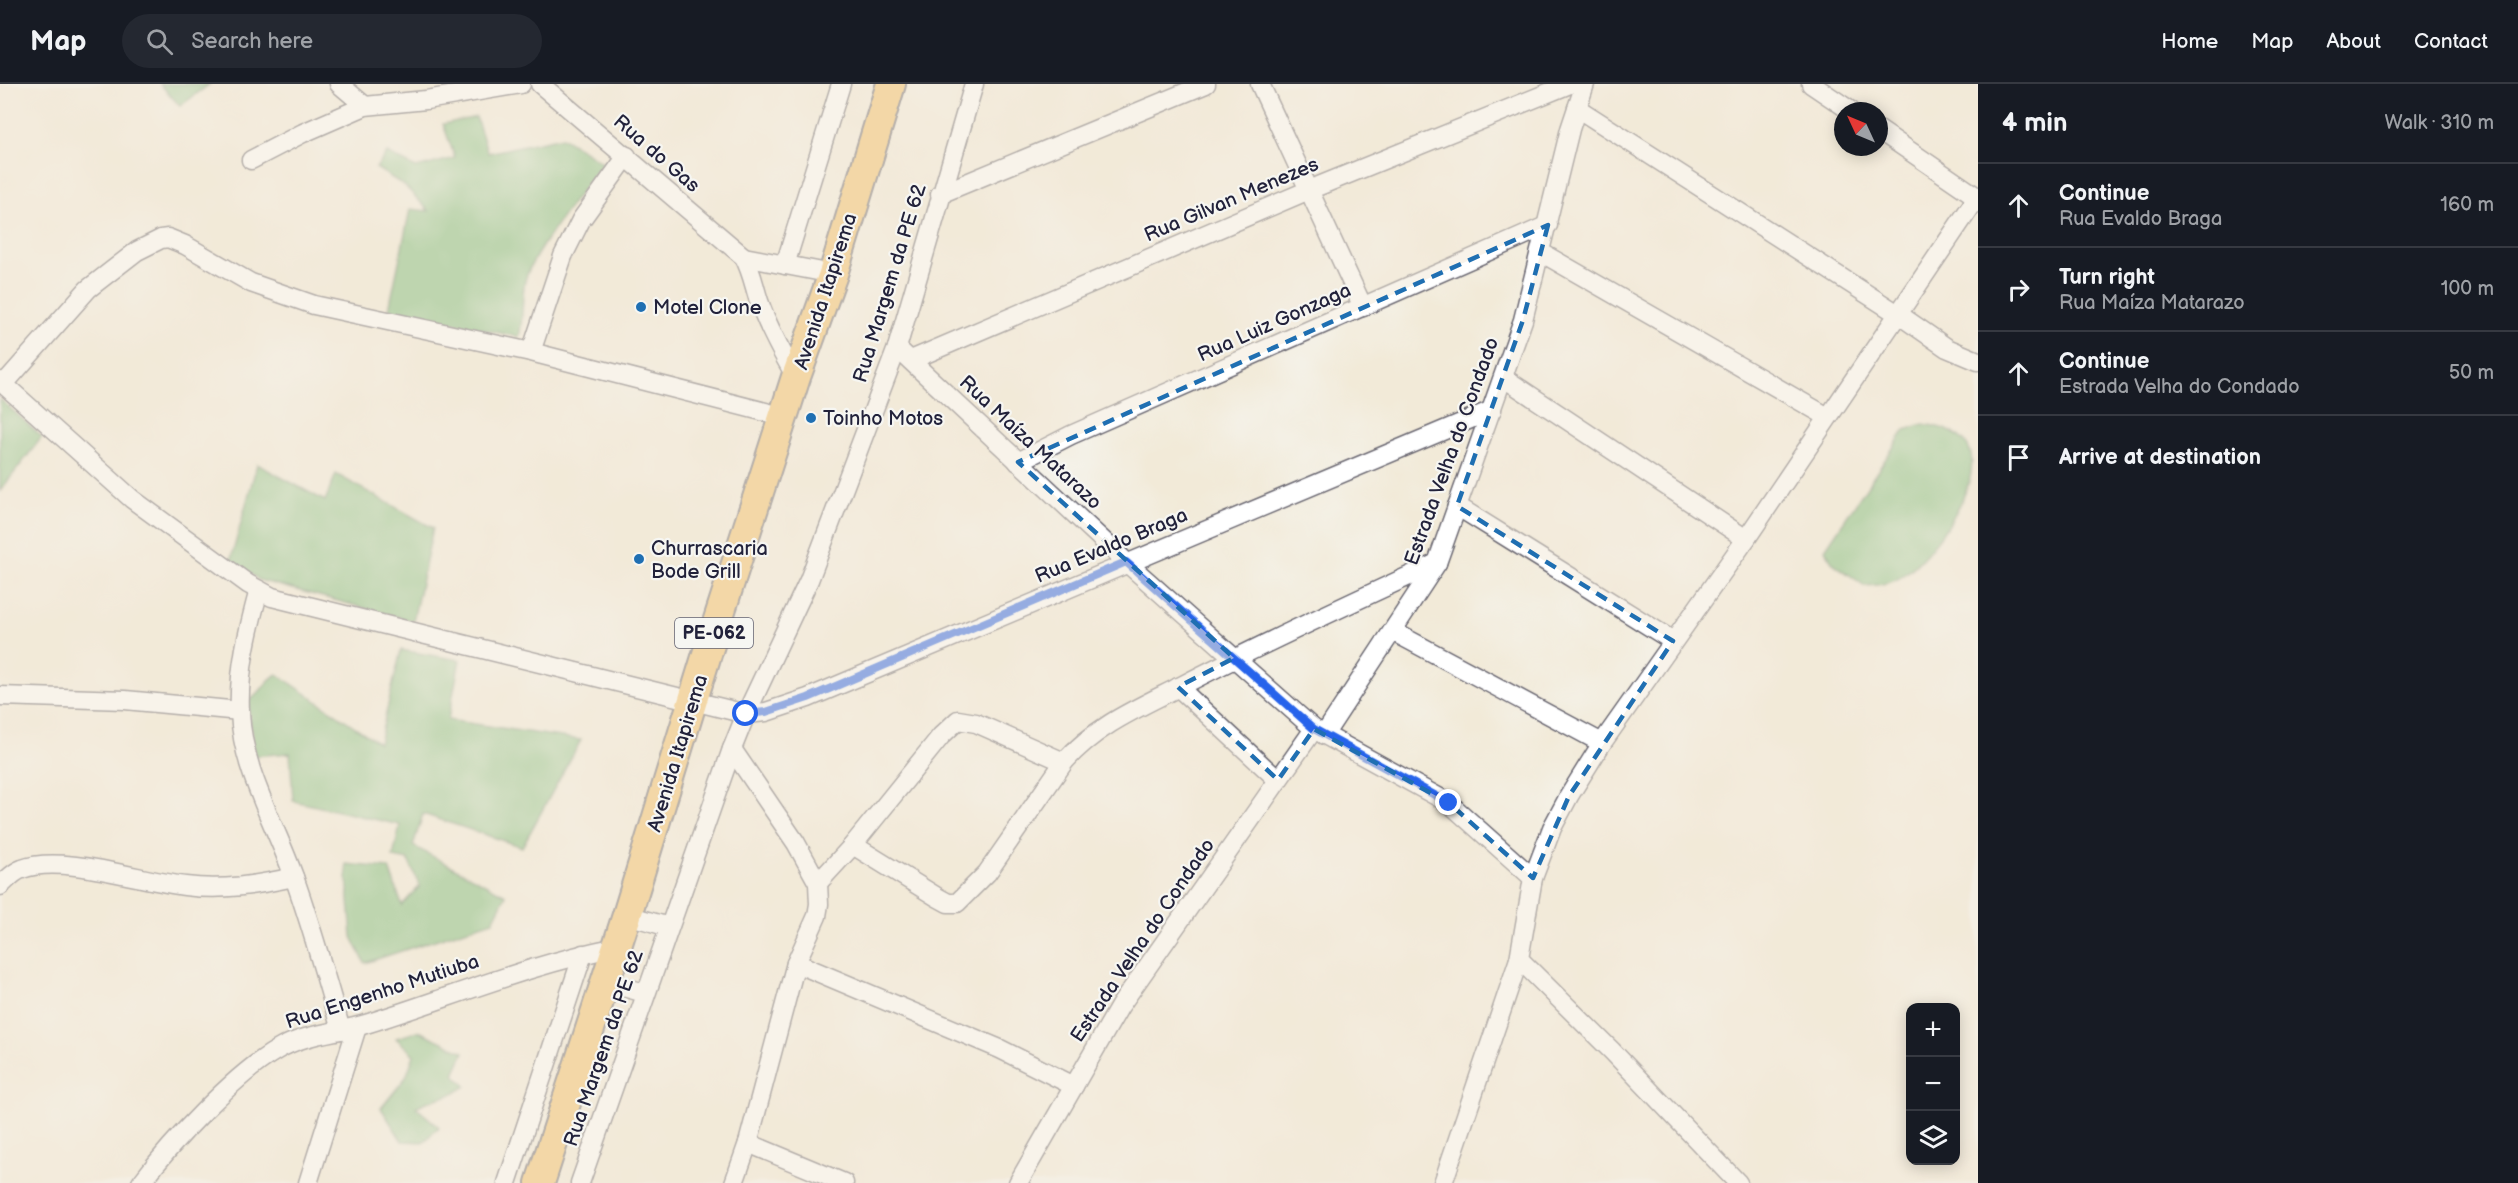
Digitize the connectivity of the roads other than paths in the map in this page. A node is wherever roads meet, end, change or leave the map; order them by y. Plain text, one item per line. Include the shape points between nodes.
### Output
1 (339, 84) edge
2 (521, 84) edge
3 (540, 84) edge
4 (841, 84) edge
5 (891, 84) edge
6 (974, 84) edge
7 (1206, 84) edge
8 (1260, 84) edge
9 (1570, 84) edge
10 (1585, 84) edge
11 (1810, 84) edge
12 (1837, 102) edge
13 (365, 106) junction
14 (1577, 108) junction
15 (1888, 136) edge
16 (627, 156) junction
17 (251, 160) dead end
18 (1309, 190) junction
19 (940, 194) junction
20 (1978, 196) edge
21 (1548, 225) junction
22 (1542, 253) junction
23 (744, 257) junction
24 (786, 266) junction
25 (833, 274) junction
26 (1363, 307) junction
27 (1898, 314) junction
28 (897, 348) junction
29 (531, 352) junction
30 (911, 360) junction
31 (1978, 362) edge
32 (796, 377) junction
33 (1504, 378) junction
34 (2, 383) edge
35 (1492, 410) junction
36 (785, 417) junction
37 (1828, 417) junction
38 (1018, 462) junction
39 (1457, 506) junction
40 (1746, 539) junction
41 (1126, 562) junction
42 (1437, 563) junction
43 (258, 590) junction
44 (1394, 632) junction
45 (1673, 641) junction
46 (1234, 658) junction
47 (1178, 687) junction
48 (0, 696) edge
49 (693, 701) junction
50 (240, 711) junction
51 (746, 714) junction
52 (1319, 732) junction
53 (1602, 743) junction
54 (732, 749) junction
55 (1064, 762) junction
56 (1278, 780) junction
57 (854, 845) junction
58 (294, 877) junction
59 (1533, 879) junction
60 (818, 884) junction
61 (0, 886) edge
62 (627, 915) junction
63 (669, 927) junction
64 (617, 947) junction
65 (584, 954) junction
66 (1519, 959) junction
67 (796, 963) junction
68 (605, 982) junction
69 (645, 993) junction
70 (349, 1028) junction
71 (1074, 1086) junction
72 (748, 1143) junction
73 (141, 1183) edge
74 (308, 1183) edge
75 (507, 1183) edge
76 (540, 1183) edge
77 (579, 1183) edge
78 (734, 1183) edge
79 (844, 1183) edge
80 (1018, 1183) edge
81 (1443, 1183) edge
82 (1738, 1183) edge

1 - 13 street
2 - 13 street
3 - 16 street, Rua do Gas
4 - 24 street
5 - 25 main road, Avenida Itapirema / PE-062
6 - 19 street, Rua Margem da PE 62
7 - 19 street
8 - 18 street
9 - 18 street, Rua Gilvan Menezes
10 - 14 street, Estrada Velha do Condado
11 - 12 street
13 - 17 street
14 - 21 street, Estrada Velha do Condado
14 - 27 street
15 - 20 street
16 - 23 street, Rua do Gas
16 - 29 street via 581,220 563,256
18 - 26 street
18 - 30 street, Rua Gilvan Menezes
19 - 28 street, Rua Margem da PE 62
20 - 27 street
21 - 22 street, Estrada Velha do Condado
21 - 26 street, Rua Luiz Gonzaga
22 - 33 street, Estrada Velha do Condado
22 - 37 street
23 - 24 street, Rua do Gas
23 - 32 street, Rua do Gas via 775,340
24 - 25 street, Rua do Gas
25 - 32 main road, Avenida Itapirema / PE-062
26 - 38 street, Rua Luiz Gonzaga
27 - 31 street via 1947,348
27 - 37 street
28 - 30 street, Rua Maíza Matarazo
28 - 51 street, Rua Margem da PE 62 via 809,580
29 - 34 street via 284,296 224,269 176,240 160,239 137,251 88,289
29 - 36 street
30 - 38 street, Rua Maíza Matarazo
32 - 36 main road, Avenida Itapirema / PE-062
33 - 35 street, Estrada Velha do Condado
33 - 40 street
34 - 43 street via 132,499
35 - 39 street, Estrada Velha do Condado
35 - 41 street, Rua Evaldo Braga
36 - 49 main road, Avenida Itapirema / PE-062
37 - 40 street
38 - 41 street, Rua Maíza Matarazo
39 - 42 street, Estrada Velha do Condado
39 - 45 street
40 - 45 street
41 - 46 street, Rua Maíza Matarazo
41 - 51 street, Rua Evaldo Braga via 808,698 766,712
42 - 44 street, Estrada Velha do Condado
42 - 46 street
43 - 49 street via 287,602
43 - 50 street via 247,637
44 - 52 street, Estrada Velha do Condado
44 - 53 street
45 - 53 street
46 - 47 street
46 - 52 street, Rua Maíza Matarazo
47 - 55 street via 1113,720 1080,744
47 - 56 street
48 - 50 street via 125,700
49 - 51 street
49 - 62 main road, Avenida Itapirema / PE-062
50 - 58 street via 251,771
51 - 54 street, Rua Margem da PE 62
52 - 56 street, Estrada Velha do Condado
52 - 59 street via 1449,803
53 - 59 street via 1552,828
54 - 60 street via 796,843
54 - 63 street, Rua Margem da PE 62
55 - 57 street via 976,723 958,720
55 - 57 street via 987,873 957,903 937,897
56 - 71 street, Estrada Velha do Condado via 1149,962
57 - 60 street
58 - 61 street via 221,889 55,865 23,869
58 - 70 street
59 - 66 street
60 - 67 street via 817,916
62 - 63 street
62 - 64 main road, Avenida Itapirema / PE-062
63 - 69 street, Rua Margem da PE 62
64 - 65 street, Rua Engenho Mutiuba
64 - 68 main road, Avenida Itapirema / PE-062
65 - 70 street, Rua Engenho Mutiuba via 519,971
65 - 75 street
66 - 81 street
66 - 82 street
67 - 71 street via 990,1044
67 - 72 street
68 - 69 street
68 - 76 main road, Avenida Itapirema / PE-062
69 - 77 street, Rua Margem da PE 62
70 - 73 street, Rua Engenho Mutiuba via 294,1041 260,1061 183,1133
70 - 74 street
71 - 80 street, Estrada Velha do Condado
72 - 78 street
72 - 79 street

